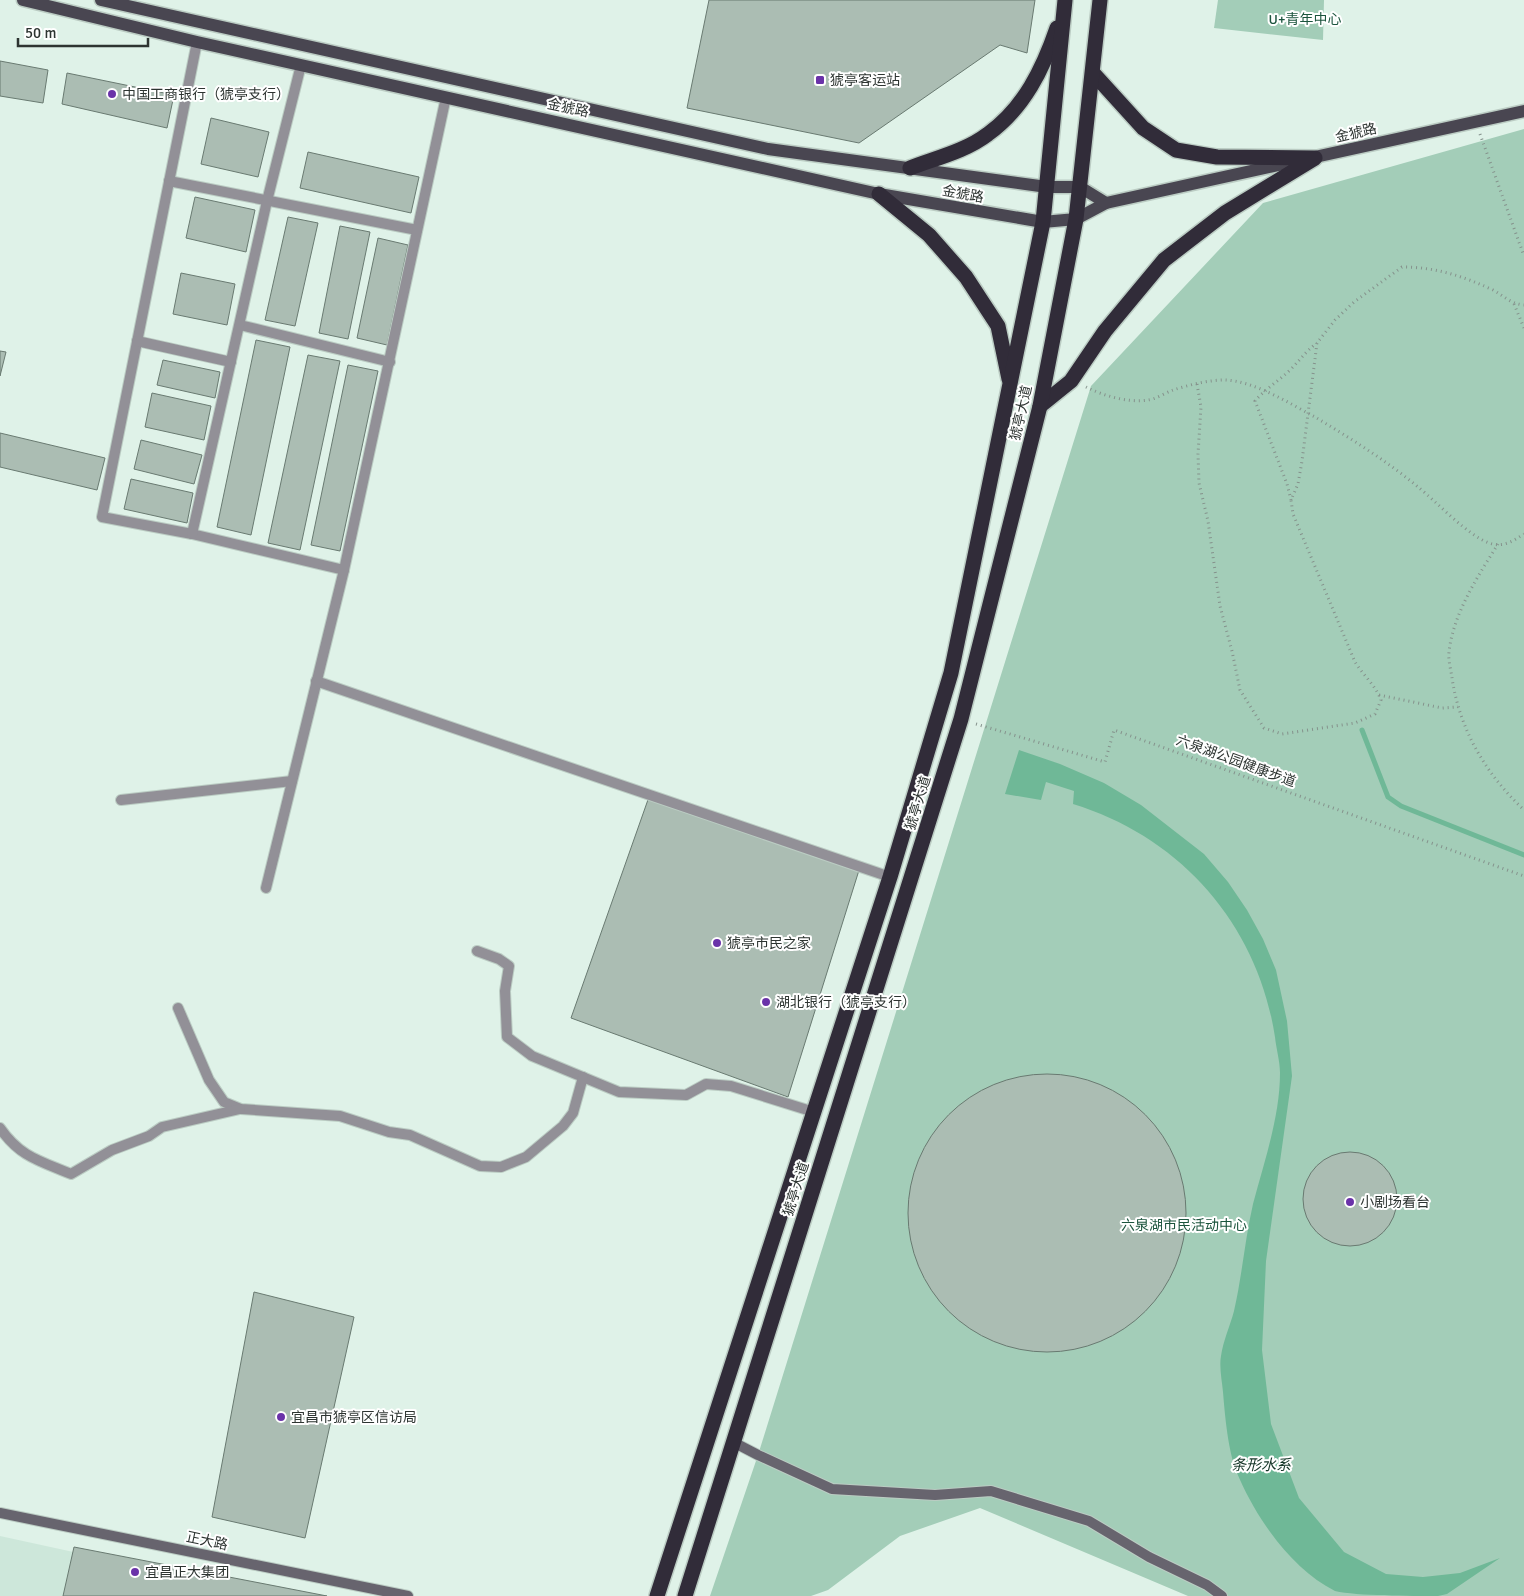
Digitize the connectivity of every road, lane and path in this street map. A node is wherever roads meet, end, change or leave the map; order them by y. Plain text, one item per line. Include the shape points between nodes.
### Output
1 (23, 0) edge
2 (101, 0) edge
3 (1064, 0) edge
4 (1100, 0) edge
5 (198, 42) junction
6 (301, 64) junction
7 (1094, 73) junction
8 (446, 97) junction
9 (1524, 111) edge
10 (1480, 133) dead end
11 (1315, 158) junction
12 (910, 168) junction
13 (169, 181) junction
14 (1080, 186) junction
15 (1047, 187) junction
16 (879, 194) junction
17 (267, 200) junction
18 (1106, 203) junction
19 (1076, 219) junction
20 (1042, 222) junction
21 (417, 230) junction
22 (1524, 256) edge
23 (1514, 304) junction
24 (1524, 306) edge
25 (240, 325) junction
26 (1524, 328) edge
27 (137, 341) junction
28 (1317, 343) junction
29 (230, 362) junction
30 (390, 362) junction
31 (1072, 381) junction
32 (1197, 384) junction
33 (1011, 387) junction
34 (1263, 392) junction
35 (1040, 406) junction
36 (1309, 414) junction
37 (1291, 500) junction
38 (192, 534) junction
39 (1524, 534) edge
40 (1498, 544) junction
41 (344, 570) junction
42 (316, 681) junction
43 (1379, 695) junction
44 (1458, 707) junction
45 (961, 719) junction
46 (292, 781) junction
47 (121, 800) dead end
48 (1524, 810) edge
49 (1524, 876) edge
50 (890, 877) junction
51 (266, 888) dead end
52 (477, 950) dead end
53 (178, 1008) dead end
54 (583, 1077) junction
55 (241, 1109) junction
56 (814, 1112) junction
57 (0, 1128) edge
58 (733, 1442) junction
59 (0, 1513) edge
60 (408, 1596) edge
61 (657, 1596) edge
62 (684, 1596) edge
63 (1222, 1596) edge

1 - 5 main road, 金猇路
2 - 12 main road, 金猇路 via 768,149
3 - 12 highway via 1044,65 1026,95 1008,116 988,134 962,149
3 - 15 highway, 猇亭大道
4 - 7 highway, 猇亭大道
5 - 6 main road, 金猇路
5 - 13 street
6 - 8 main road, 金猇路
6 - 17 street
7 - 11 highway via 1143,128 1176,150 1217,157
7 - 14 highway, 猇亭大道
8 - 16 main road, 金猇路
8 - 21 street
9 - 11 main road, 金猇路
10 - 22 path
11 - 18 main road, 金猇路
11 - 31 highway via 1225,213 1164,260 1105,331
12 - 15 main road, 金猇路
13 - 17 street
13 - 27 street
14 - 15 main road, 金猇路
14 - 18 main road
14 - 19 highway, 猇亭大道
15 - 20 highway, 猇亭大道
16 - 20 main road, 金猇路
16 - 33 highway via 929,235 966,277 998,326
17 - 21 street
17 - 25 street
18 - 19 main road, 金猇路
19 - 20 main road, 金猇路
19 - 35 highway, 猇亭大道
20 - 33 highway, 猇亭大道
21 - 30 street
23 - 24 path
23 - 26 path
23 - 28 path via 1501,294 1460,276 1440,270 1402,266 1354,302
25 - 29 street
25 - 30 street
27 - 29 street
27 - 38 street via 102,517
28 - 34 path
28 - 36 path
29 - 38 street
30 - 41 street
31 - 32 path via 1099,394 1149,400
31 - 35 highway
32 - 34 path via 1223,380 1244,382
32 - 43 path via 1201,407 1199,482 1220,606 1240,690 1264,728 1282,734 1355,724 1375,714 1381,700
33 - 50 highway, 猇亭大道 via 952,673
34 - 36 path
34 - 37 path via 1255,402
35 - 45 highway, 猇亭大道
36 - 37 path via 1298,484
36 - 40 path via 1401,473 1464,526 1489,543
37 - 43 path via 1293,514 1355,662
38 - 41 street
39 - 40 path via 1506,545
40 - 44 path via 1458,618 1448,653
41 - 42 street
42 - 46 street
42 - 50 street
43 - 44 path via 1436,707
44 - 48 path via 1476,753 1501,788
45 - 49 path, 六泉湖公园健康步道 via 1105,762 1114,730
45 - 58 highway, 猇亭大道
46 - 47 street
46 - 51 street
50 - 56 highway, 猇亭大道
52 - 54 street via 499,958 509,966 505,991 507,1037 532,1056
53 - 55 street via 209,1080 224,1102
54 - 55 street via 573,1113 563,1126 526,1157 501,1167 480,1166 410,1135 389,1132 340,1116
54 - 56 street via 619,1092 662,1095 686,1094 706,1084 731,1086
55 - 57 street via 162,1127 149,1136 112,1150 71,1174 24,1154 12,1145
56 - 61 highway, 猇亭大道
58 - 62 highway, 猇亭大道
58 - 63 street via 832,1489 935,1496 992,1491 1089,1522 1208,1585
59 - 60 street, 正大路

